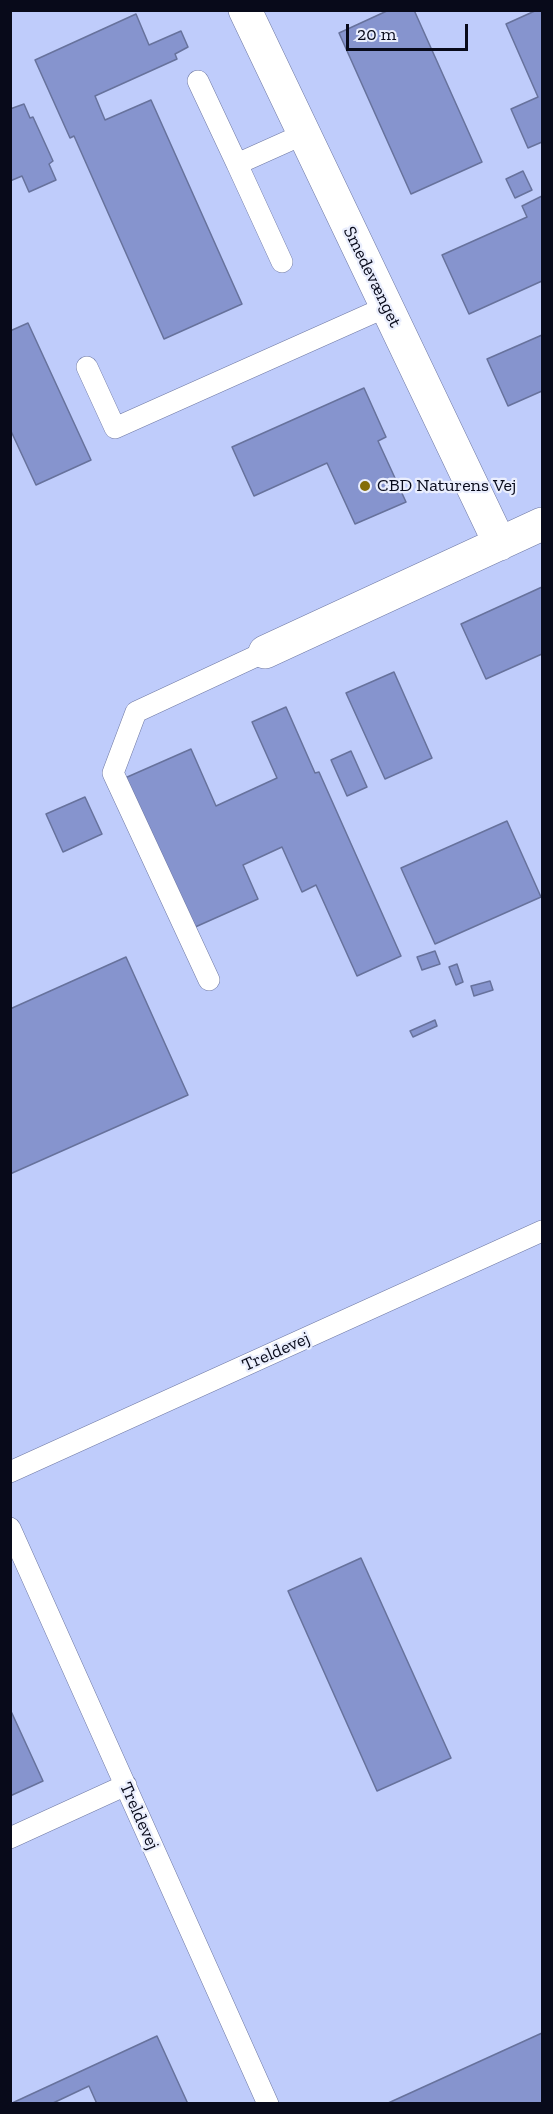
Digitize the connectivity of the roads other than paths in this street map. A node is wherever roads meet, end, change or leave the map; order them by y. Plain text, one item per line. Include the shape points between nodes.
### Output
1 (244, 10) edge
2 (198, 81) dead end
3 (304, 134) junction
4 (237, 164) junction
5 (282, 262) dead end
6 (386, 307) junction
7 (87, 367) dead end
8 (543, 524) edge
9 (500, 544) junction
10 (265, 652) joint
11 (208, 980) dead end
12 (543, 1231) edge
13 (10, 1472) edge
14 (10, 1528) edge
15 (126, 1785) junction
16 (10, 1838) edge
17 (268, 2103) edge

1 - 3 street, Smedevænget
2 - 4 lane
3 - 4 lane
3 - 6 street, Smedevænget
4 - 5 lane
6 - 7 lane via 115,428
6 - 9 street, Smedevænget
8 - 9 street
9 - 10 street
10 - 11 lane via 135,712 113,773
12 - 13 lane, Treldevej
14 - 15 lane, Treldevej
15 - 16 lane
15 - 17 lane, Treldevej

